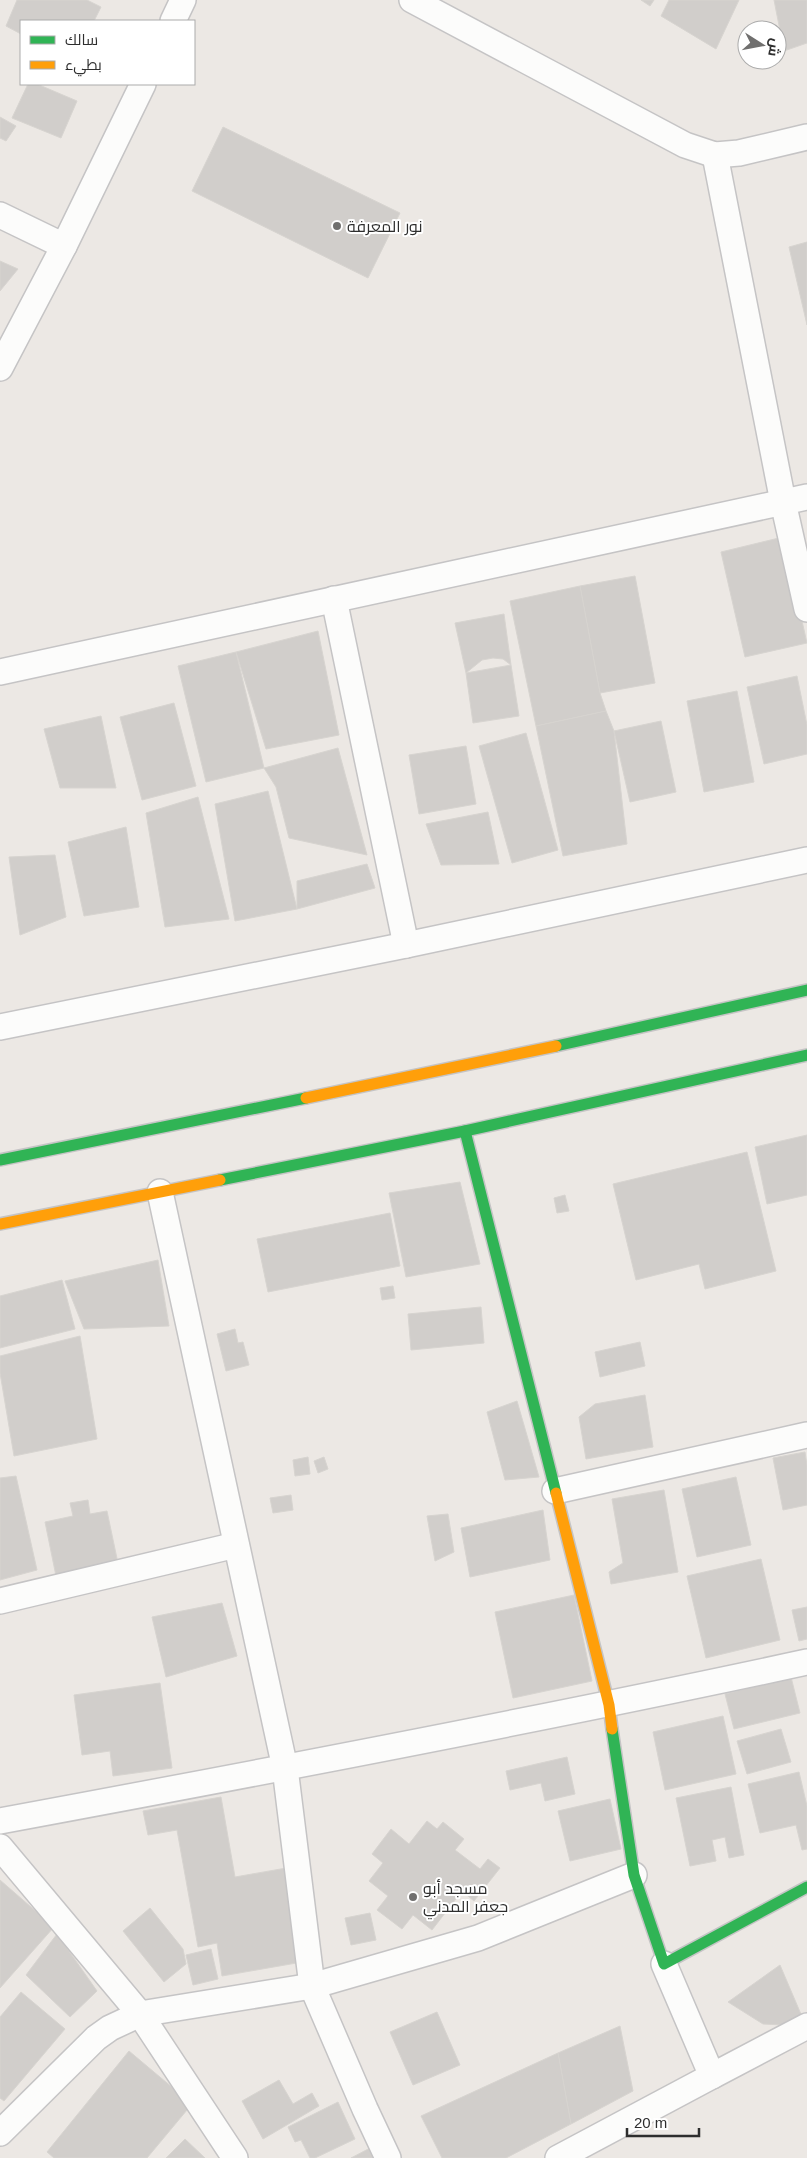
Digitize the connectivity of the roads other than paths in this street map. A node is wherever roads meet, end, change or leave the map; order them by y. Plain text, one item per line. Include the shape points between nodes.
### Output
1 (183, 0) edge
2 (412, 0) edge
3 (173, 20) edge
4 (143, 85) edge
5 (807, 137) edge
6 (715, 155) junction
7 (0, 215) edge
8 (64, 246) junction
9 (0, 368) edge
10 (795, 500) edge
11 (334, 599) junction
12 (807, 609) edge
13 (0, 672) edge
14 (807, 860) edge
15 (406, 945) junction
16 (807, 990) edge
17 (0, 1027) edge
18 (807, 1055) edge
19 (465, 1131) junction
20 (0, 1160) edge
21 (160, 1192) junction
22 (0, 1224) edge
23 (807, 1436) edge
24 (555, 1490) junction
25 (236, 1545) junction
26 (0, 1601) edge
27 (807, 1662) edge
28 (609, 1705) junction
29 (285, 1768) junction
30 (0, 1821) edge
31 (0, 1847) edge
32 (634, 1875) junction
33 (807, 1887) edge
34 (664, 1964) junction
35 (312, 1986) junction
36 (140, 2014) junction
37 (807, 2026) edge
38 (712, 2076) junction
39 (0, 2133) edge
40 (234, 2158) edge
41 (388, 2158) edge
42 (558, 2158) edge

1 - 3 street
2 - 6 street via 685,145
4 - 8 street
5 - 6 street via 739,153
6 - 10 street
7 - 8 street
8 - 9 street
10 - 11 street
10 - 12 street
11 - 13 street
11 - 15 street
14 - 15 street
15 - 17 street
16 - 20 main road via 443,1071
18 - 19 main road
19 - 21 main road
19 - 24 main road
21 - 22 main road
21 - 25 street
23 - 24 street
24 - 28 main road
25 - 26 street
25 - 29 street
27 - 28 street
28 - 29 street
28 - 32 main road
29 - 30 street
29 - 35 street
31 - 36 street
32 - 34 main road
32 - 35 street via 487,1935
33 - 34 main road
34 - 38 street
35 - 36 street
35 - 41 street
36 - 39 street via 96,2038
36 - 40 street
37 - 38 street
38 - 42 street

